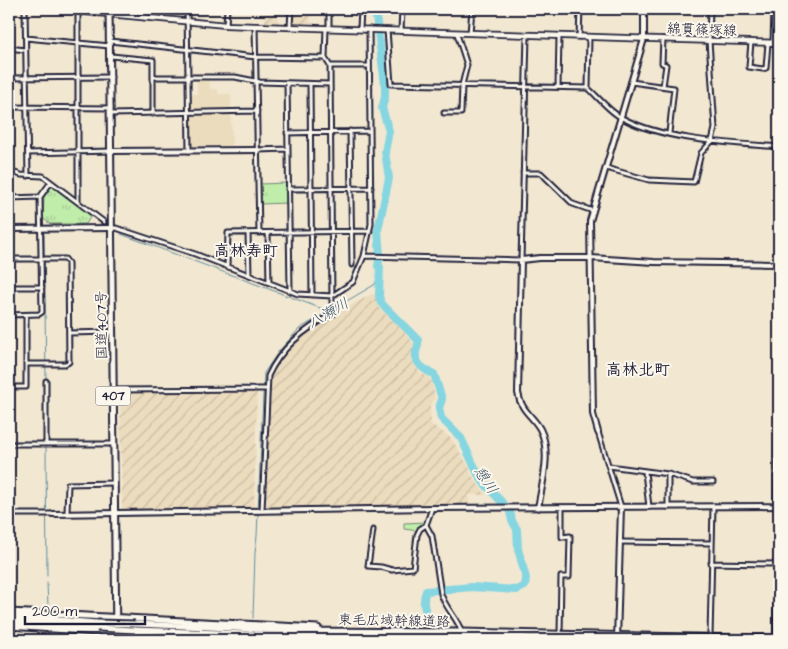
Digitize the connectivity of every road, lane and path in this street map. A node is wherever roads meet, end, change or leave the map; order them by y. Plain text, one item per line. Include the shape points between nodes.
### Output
1 (25, 9) edge
2 (55, 9) edge
3 (145, 9) edge
4 (187, 9) edge
5 (228, 9) edge
6 (291, 9) edge
7 (329, 9) edge
8 (361, 9) edge
9 (402, 9) edge
10 (472, 9) edge
11 (580, 9) edge
12 (644, 9) edge
13 (710, 9) edge
14 (774, 9) edge
15 (77, 10) edge
16 (109, 12) edge
17 (145, 18) junction
18 (187, 22) junction
19 (226, 25) junction
20 (255, 27) junction
21 (290, 28) junction
22 (327, 28) junction
23 (360, 29) junction
24 (370, 30) junction
25 (387, 30) junction
26 (401, 31) junction
27 (457, 34) junction
28 (470, 34) junction
29 (527, 36) junction
30 (559, 36) junction
31 (579, 37) junction
32 (589, 37) junction
33 (26, 38) junction
34 (644, 39) junction
35 (663, 39) junction
36 (709, 41) junction
37 (78, 42) junction
38 (751, 42) junction
39 (774, 43) edge
40 (110, 44) junction
41 (9, 48) edge
42 (188, 48) junction
43 (26, 50) junction
44 (111, 56) junction
45 (256, 57) junction
46 (325, 58) junction
47 (330, 66) junction
48 (369, 66) junction
49 (78, 77) junction
50 (111, 77) junction
51 (153, 77) junction
52 (188, 77) junction
53 (9, 78) edge
54 (26, 78) junction
55 (256, 80) junction
56 (632, 82) junction
57 (287, 83) junction
58 (310, 84) junction
59 (330, 84) junction
60 (462, 85) junction
61 (525, 86) junction
62 (663, 86) junction
63 (558, 87) junction
64 (588, 88) junction
65 (9, 108) edge
66 (26, 108) junction
67 (79, 108) junction
68 (111, 108) junction
69 (257, 111) junction
70 (188, 113) junction
71 (444, 113) dead end
72 (111, 114) junction
73 (153, 114) junction
74 (622, 118) junction
75 (350, 131) junction
76 (370, 131) junction
77 (310, 132) junction
78 (330, 132) junction
79 (287, 133) junction
80 (669, 133) junction
81 (712, 141) junction
82 (779, 147) edge
83 (288, 149) junction
84 (257, 150) junction
85 (189, 151) junction
86 (79, 152) junction
87 (112, 152) junction
88 (28, 153) junction
89 (606, 168) junction
90 (9, 172) edge
91 (523, 173) junction
92 (28, 176) junction
93 (52, 182) junction
94 (331, 188) junction
95 (351, 188) junction
96 (371, 188) junction
97 (288, 189) junction
98 (311, 189) junction
99 (40, 197) junction
100 (9, 198) edge
101 (78, 201) junction
102 (592, 211) junction
103 (104, 222) dead end
104 (111, 228) junction
105 (9, 230) edge
106 (41, 230) junction
107 (370, 231) junction
108 (289, 232) junction
109 (311, 232) junction
110 (332, 232) junction
111 (351, 232) junction
112 (248, 233) junction
113 (259, 233) junction
114 (268, 233) junction
115 (364, 256) junction
116 (591, 258) junction
117 (9, 259) edge
118 (41, 259) junction
119 (521, 260) junction
120 (779, 264) edge
121 (352, 265) dead end
122 (227, 266) junction
123 (249, 275) junction
124 (269, 282) junction
125 (9, 287) edge
126 (42, 287) junction
127 (290, 290) junction
128 (312, 295) junction
129 (332, 296) junction
130 (26, 314) junction
131 (9, 315) edge
132 (69, 332) junction
133 (113, 332) junction
134 (26, 364) junction
135 (779, 374) edge
136 (46, 381) dead end
137 (9, 387) edge
138 (267, 389) junction
139 (113, 390) junction
140 (598, 432) joint
141 (9, 444) edge
142 (46, 444) junction
143 (113, 444) junction
144 (609, 466) junction
145 (645, 472) junction
146 (668, 474) junction
147 (114, 482) junction
148 (713, 482) dead end
149 (713, 506) junction
150 (778, 506) edge
151 (621, 507) junction
152 (649, 507) junction
153 (668, 507) junction
154 (432, 508) junction
155 (538, 508) junction
156 (562, 508) junction
157 (259, 511) junction
158 (67, 513) junction
159 (114, 513) junction
160 (9, 514) edge
161 (54, 514) joint
162 (426, 525) junction
163 (373, 530) dead end
164 (620, 542) junction
165 (712, 543) junction
166 (711, 563) junction
167 (777, 564) junction
168 (9, 612) edge
169 (9, 616) edge
170 (116, 618) junction
171 (9, 621) edge
172 (97, 625) junction
173 (9, 626) edge
174 (135, 627) junction
175 (350, 631) junction
176 (116, 634) junction
177 (560, 634) junction
178 (337, 636) junction
179 (462, 636) edge
180 (710, 637) junction
181 (617, 638) edge
182 (777, 639) edge
183 (116, 640) edge
184 (537, 640) edge

1 - 33 street
2 - 15 main road, 綿貫篠塚線
3 - 17 street
4 - 18 street
5 - 19 street
6 - 21 street
7 - 22 street
8 - 23 street
9 - 26 street
10 - 28 street
11 - 31 street
12 - 34 street
13 - 36 street
14 - 39 street
15 - 16 main road, 綿貫篠塚線
15 - 37 street
16 - 17 main road, 綿貫篠塚線
16 - 40 highway, 国道407号 / 407
17 - 18 main road, 綿貫篠塚線
18 - 19 main road, 綿貫篠塚線
18 - 42 street
19 - 20 main road, 綿貫篠塚線
20 - 21 main road, 綿貫篠塚線
20 - 45 street
21 - 22 main road, 綿貫篠塚線
22 - 23 main road, 綿貫篠塚線
22 - 46 street
23 - 24 main road, 綿貫篠塚線
24 - 25 main road, 綿貫篠塚線
24 - 48 street
25 - 26 main road, 綿貫篠塚線
25 - 60 street via 391,84
26 - 27 main road, 綿貫篠塚線
27 - 28 main road, 綿貫篠塚線
27 - 60 street via 467,65
28 - 29 main road, 綿貫篠塚線
29 - 30 main road, 綿貫篠塚線
29 - 61 street
30 - 31 main road, 綿貫篠塚線
30 - 63 street
31 - 32 main road, 綿貫篠塚線
32 - 34 main road, 綿貫篠塚線
32 - 64 street
33 - 37 street
33 - 43 street
34 - 35 main road, 綿貫篠塚線
34 - 56 street
35 - 36 main road, 綿貫篠塚線
35 - 62 street via 662,63 666,65
36 - 38 main road, 綿貫篠塚線
36 - 81 street via 715,128
37 - 40 street
37 - 49 street
38 - 39 main road, 綿貫篠塚線
38 - 39 street via 749,67 763,69
40 - 42 street
40 - 44 highway, 国道407号 / 407
41 - 43 street
42 - 45 street
42 - 52 street
43 - 54 street
44 - 50 highway, 国道407号 / 407
44 - 51 street via 153,60
45 - 46 street
45 - 55 street
46 - 47 street
47 - 48 street
47 - 59 street
48 - 76 street
49 - 50 street
49 - 54 street
49 - 67 street
50 - 68 highway, 国道407号 / 407
51 - 52 street
51 - 73 street
52 - 55 street
52 - 70 street
53 - 54 street
54 - 66 street
55 - 57 street
55 - 69 street
56 - 62 street
56 - 74 street
57 - 58 street
57 - 79 street
58 - 59 street
58 - 77 street
59 - 78 street
60 - 61 street
60 - 71 street via 462,113
61 - 63 street
61 - 91 street
62 - 80 street via 674,88
63 - 64 street
64 - 74 street
65 - 66 street
66 - 67 street
66 - 88 street
67 - 68 street
67 - 86 street
68 - 72 highway, 国道407号 / 407
69 - 70 street
69 - 84 street
70 - 73 street
70 - 85 street
72 - 73 street
72 - 87 highway, 国道407号 / 407
74 - 80 street via 651,130
74 - 89 street
75 - 76 street
75 - 78 street
75 - 95 street
76 - 96 street
77 - 78 street
77 - 79 street
77 - 98 street
78 - 94 street
79 - 83 street
80 - 81 street
81 - 82 street
81 - 89 street via 701,153 693,183 649,180
83 - 84 street
83 - 97 street
84 - 85 street
84 - 113 street
85 - 87 street
86 - 87 street
86 - 88 street
86 - 101 street
87 - 104 highway, 国道407号 / 407
88 - 92 street
89 - 102 street
90 - 92 street
91 - 102 street via 541,173 573,204
91 - 119 street
92 - 93 street via 40,175
93 - 99 street
93 - 101 street
94 - 95 street
94 - 98 street
94 - 110 street
95 - 96 street
95 - 111 street
96 - 107 street
97 - 98 street
97 - 108 street
98 - 109 street
99 - 100 street
99 - 106 street
101 - 103 street
102 - 116 street
104 - 106 street
104 - 122 street
104 - 133 highway, 国道407号 / 407
105 - 106 street
106 - 118 street
107 - 111 street
107 - 115 street
108 - 109 street
108 - 114 street
108 - 127 street
109 - 110 street
109 - 128 street
110 - 111 street
110 - 129 street
111 - 121 street
112 - 113 street
112 - 122 street via 228,233
112 - 123 street
113 - 114 street
114 - 124 street
115 - 119 street
115 - 129 street via 353,282
116 - 119 street
116 - 120 street
116 - 140 street via 593,414
117 - 118 street
118 - 126 street
118 - 132 street via 68,261
119 - 155 street via 518,393 522,408 544,440 545,466
122 - 123 street
123 - 124 street
124 - 127 street
125 - 126 street
126 - 130 street via 42,313
127 - 128 street
128 - 129 street
129 - 138 street via 335,313 296,337 271,369
130 - 131 street
130 - 134 street
132 - 133 street
132 - 134 street via 67,364
133 - 139 highway, 国道407号 / 407
134 - 137 street via 26,387
135 - 150 street
136 - 142 street
138 - 139 street
138 - 157 street
139 - 143 highway, 国道407号 / 407
140 - 144 street
141 - 142 street
142 - 143 street
143 - 147 highway, 国道407号 / 407
144 - 145 street
144 - 151 street
145 - 146 street
145 - 152 street
146 - 148 street via 693,482
146 - 153 street
147 - 158 street via 68,484
147 - 159 highway, 国道407号 / 407
149 - 150 street
149 - 153 street
149 - 165 street
150 - 167 street
151 - 152 street
151 - 156 street
151 - 164 street
152 - 153 street
154 - 155 street
154 - 157 street
154 - 162 street
155 - 156 street
156 - 177 street via 562,536 570,536 569,577 561,577
157 - 159 street
158 - 159 street
158 - 161 street
159 - 170 highway, 国道407号 / 407
160 - 161 street
162 - 163 street via 417,535 413,568 392,570 368,566
162 - 179 street via 432,536 444,604 461,626
164 - 165 street
164 - 181 street
165 - 166 street
166 - 167 street
166 - 180 street
167 - 182 street
168 - 170 highway
169 - 172 highway, 東毛広域幹線道路
170 - 175 highway
170 - 176 highway, 国道407号 / 407
171 - 172 highway, 東毛広域幹線道路
172 - 174 highway, 東毛広域幹線道路, bridge
173 - 176 highway
174 - 175 highway, 東毛広域幹線道路
174 - 178 highway, 東毛広域幹線道路
175 - 179 highway, 東毛広域幹線道路
176 - 178 highway via 310,640
176 - 183 highway, 国道407号 / 407
177 - 179 highway, 東毛広域幹線道路
177 - 181 highway, 東毛広域幹線道路
178 - 179 highway, 東毛広域幹線道路
179 - 184 highway, 東毛広域幹線道路
180 - 181 highway, 東毛広域幹線道路
180 - 182 highway, 東毛広域幹線道路

